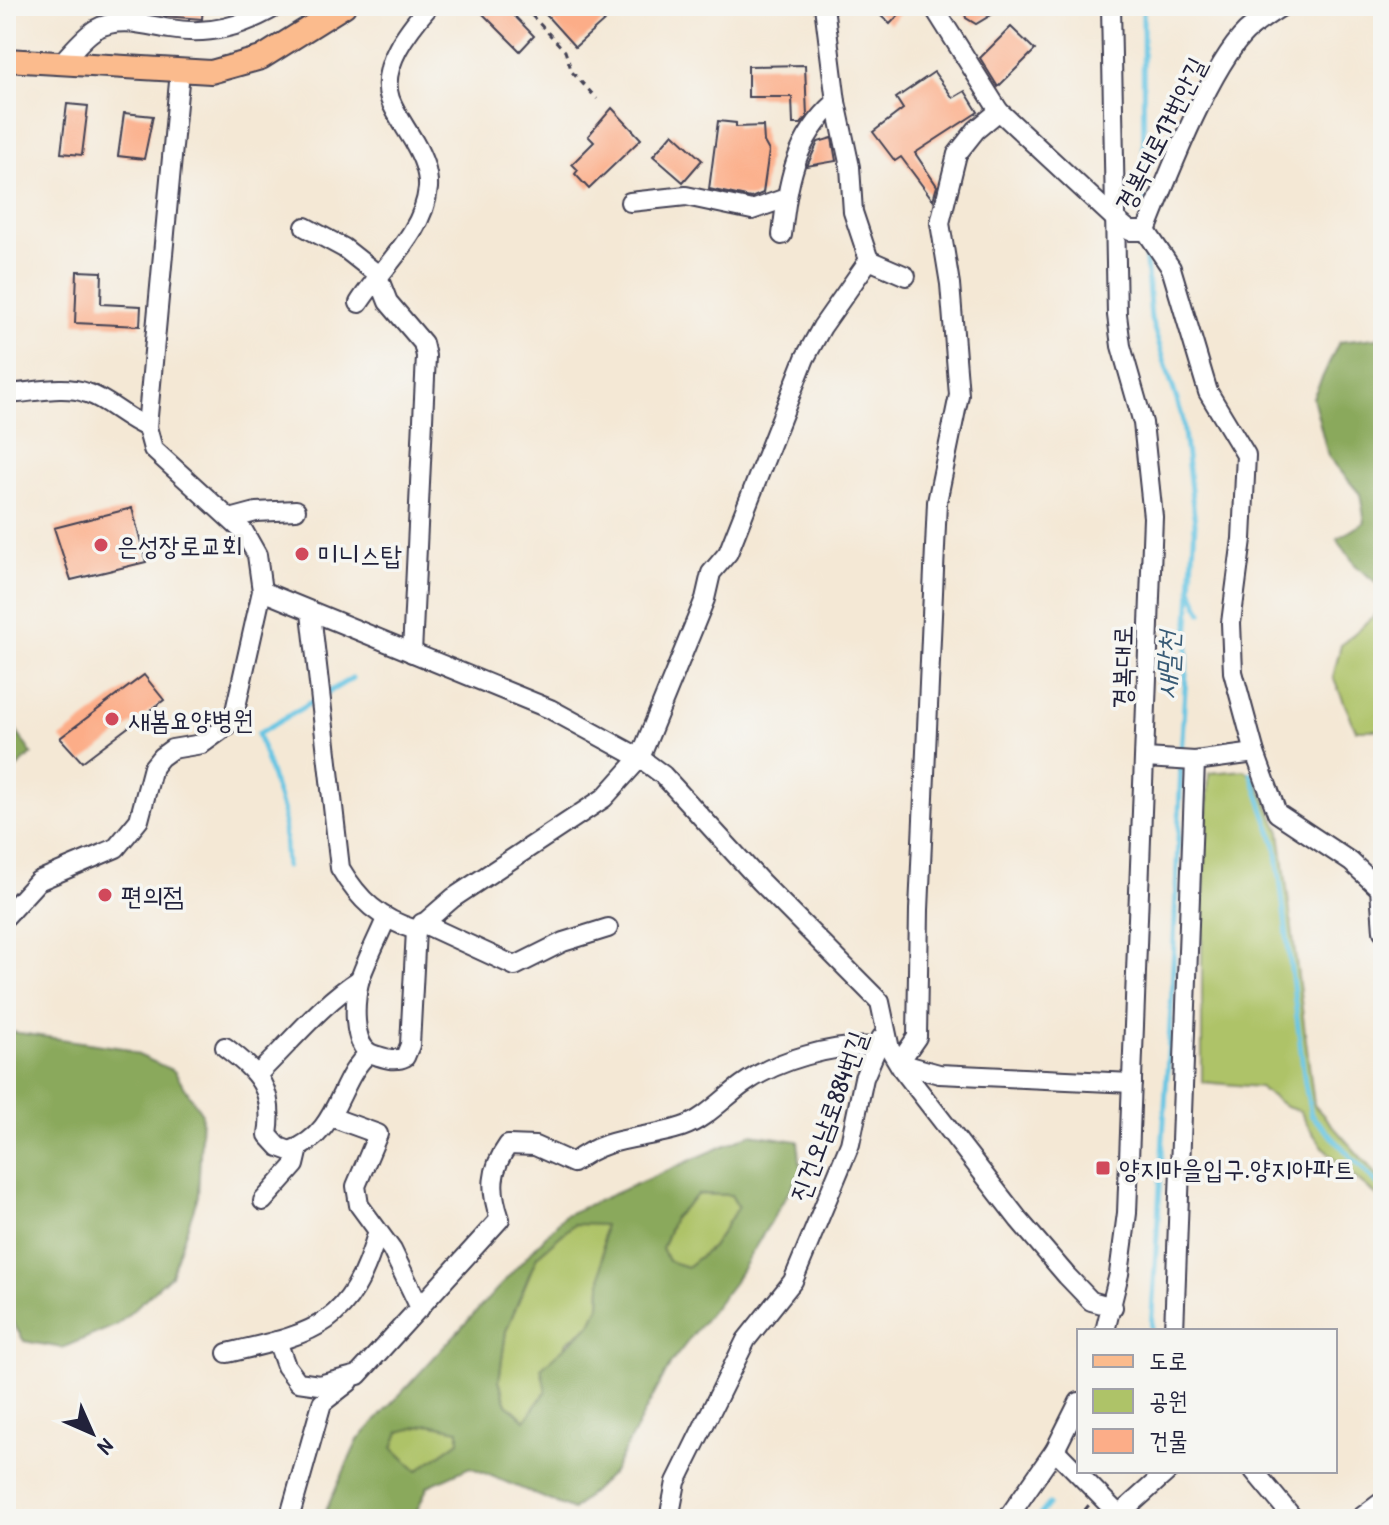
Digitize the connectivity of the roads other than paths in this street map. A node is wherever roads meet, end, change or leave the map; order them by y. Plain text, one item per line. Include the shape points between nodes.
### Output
1 (277, 6) edge
2 (344, 6) edge
3 (429, 6) edge
4 (824, 6) edge
5 (933, 6) edge
6 (1111, 6) edge
7 (1282, 6) edge
8 (6, 60) edge
9 (60, 64) junction
10 (180, 71) junction
11 (836, 102) junction
12 (999, 111) junction
13 (786, 198) junction
14 (630, 202) dead end
15 (1114, 218) junction
16 (305, 227) dead end
17 (1138, 231) junction
18 (782, 235) dead end
19 (869, 260) junction
20 (377, 274) junction
21 (906, 276) dead end
22 (359, 303) dead end
23 (6, 394) edge
24 (147, 427) junction
25 (296, 510) dead end
26 (230, 519) junction
27 (262, 591) junction
28 (311, 613) junction
29 (412, 653) junction
30 (1255, 753) junction
31 (640, 758) junction
32 (1145, 758) junction
33 (1195, 761) junction
34 (6, 916) edge
35 (386, 919) junction
36 (419, 926) junction
37 (608, 928) dead end
38 (1383, 931) edge
39 (360, 979) junction
40 (887, 1029) junction
41 (225, 1047) dead end
42 (875, 1047) junction
43 (368, 1054) junction
44 (899, 1063) junction
45 (259, 1073) junction
46 (1132, 1083) junction
47 (331, 1117) junction
48 (299, 1148) junction
49 (263, 1201) dead end
50 (377, 1234) junction
51 (1113, 1307) junction
52 (420, 1308) junction
53 (1106, 1329) edge
54 (1174, 1329) edge
55 (277, 1341) junction
56 (227, 1353) dead end
57 (358, 1375) junction
58 (1077, 1406) edge
59 (1055, 1450) junction
60 (1077, 1472) edge
61 (1078, 1473) edge
62 (1166, 1473) edge
63 (1256, 1473) edge
64 (1383, 1501) edge
65 (1121, 1517) edge
66 (289, 1519) edge
67 (669, 1519) edge
68 (1007, 1519) edge
69 (1294, 1519) edge
70 (1359, 1519) edge

1 - 9 street via 234,28 113,24 96,30
2 - 10 main road via 261,58 211,72
3 - 20 street via 394,55 389,75 389,97 423,158 428,187 421,215
4 - 11 street
5 - 12 street, 경복대로17번안길
6 - 15 street, 경복대로
7 - 17 street, 경복대로17번안길 via 1245,33 1221,69
8 - 9 main road
9 - 10 main road
10 - 24 street
11 - 13 street via 804,142
11 - 19 street via 853,212
12 - 15 street, 경복대로17번안길
12 - 44 street via 957,154 940,223 959,395 937,502 917,1037
13 - 14 street via 752,210 686,196
13 - 18 street
15 - 17 street, 경복대로17번안길
15 - 32 street, 경복대로 via 1121,346 1143,423 1153,517
16 - 20 street
17 - 30 street via 1171,268 1208,392 1246,455 1231,623 1233,672
19 - 21 street
19 - 31 street via 805,358 728,553 711,573
20 - 22 street
20 - 29 street via 388,302 423,343 426,356
23 - 24 street via 89,393
24 - 26 street via 153,449
25 - 26 street
26 - 27 street via 257,555
27 - 28 street
27 - 34 street via 227,726 202,744 172,749 161,757 153,767 139,820 116,848 38,881
28 - 29 street
28 - 35 street via 340,868 353,889
29 - 31 street via 550,709
30 - 33 street
30 - 38 street via 1277,813 1359,868 1380,889
31 - 36 street via 604,798
31 - 40 street via 663,775 761,882 852,970 880,1002
32 - 33 street
32 - 46 street, 경복대로
33 - 54 street
35 - 36 street
35 - 39 street
36 - 37 street via 515,966 563,942
36 - 43 street via 410,1045 398,1060
39 - 43 street via 357,1014 361,1047
39 - 45 street via 332,997
40 - 42 street, 진건오남로884번길
40 - 44 street
41 - 45 street
42 - 52 street via 850,1045 818,1052 746,1082 684,1127 622,1138 591,1149 573,1163 535,1146 508,1145 492,1175 500,1219
42 - 67 street, 진건오남로884번길 via 850,1144 793,1281 746,1340 676,1482
43 - 47 street
44 - 46 street via 939,1074
44 - 51 street via 1067,1276 1091,1301
45 - 48 street via 271,1118 268,1135 279,1147
46 - 51 street, 경복대로 via 1124,1245
47 - 48 street
47 - 50 street via 378,1134 356,1186 359,1205
48 - 49 street via 295,1165
50 - 52 street via 404,1270
50 - 55 street via 361,1279 338,1312 320,1328
51 - 53 street, 경복대로
52 - 57 street
55 - 56 street
55 - 57 street via 298,1382 319,1385
57 - 66 street via 322,1403
58 - 59 street
59 - 60 street
59 - 68 street
61 - 65 street
62 - 65 street
63 - 69 street
64 - 70 street

